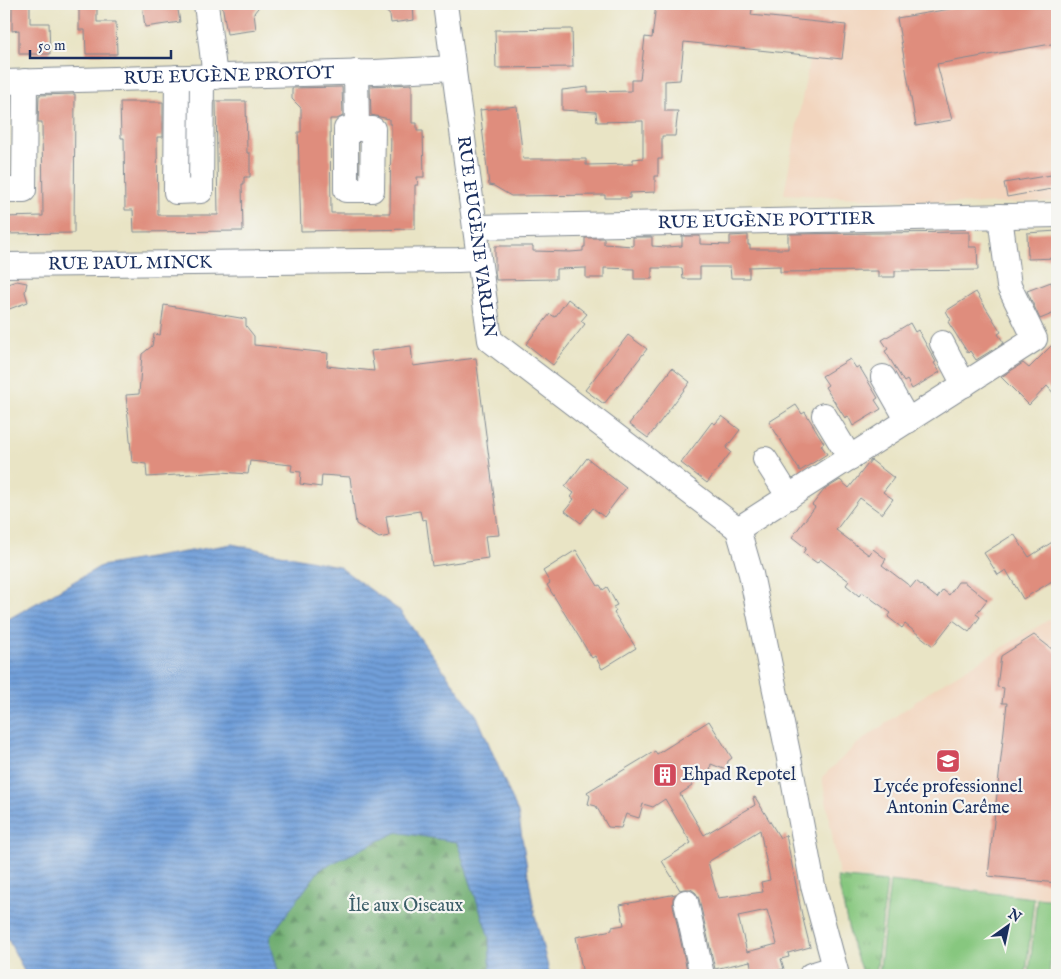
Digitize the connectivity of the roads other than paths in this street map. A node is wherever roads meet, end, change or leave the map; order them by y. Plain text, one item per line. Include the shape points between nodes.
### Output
1 (206, 4) edge
2 (445, 4) edge
3 (454, 68) junction
4 (356, 72) junction
5 (177, 77) junction
6 (208, 77) junction
7 (14, 82) edge
8 (357, 129) dead end
9 (4, 190) edge
10 (1057, 215) edge
11 (1000, 216) junction
12 (475, 228) junction
13 (479, 258) junction
14 (4, 265) edge
15 (942, 343) dead end
16 (883, 377) dead end
17 (964, 385) junction
18 (824, 415) dead end
19 (908, 420) junction
20 (850, 458) junction
21 (765, 459) dead end
22 (789, 497) junction
23 (738, 530) junction
24 (686, 902) dead end
25 (835, 972) edge
26 (702, 975) edge
27 (811, 975) edge

1 - 6 street
2 - 3 street, RUE EUGÈNE VARLIN
3 - 4 street, RUE EUGÈNE PROTOT
3 - 12 street, RUE EUGÈNE VARLIN
4 - 6 street, RUE EUGÈNE PROTOT
4 - 8 street
5 - 6 street, RUE EUGÈNE PROTOT
5 - 6 street via 176,192 202,191
5 - 7 street, RUE EUGÈNE PROTOT
7 - 9 street via 24,190
10 - 11 street, RUE EUGÈNE POTTIER
11 - 12 street, RUE EUGÈNE POTTIER
11 - 17 street via 1009,286 1035,339
12 - 13 street, RUE EUGÈNE VARLIN
13 - 14 street, RUE PAUL MINCK
13 - 23 street, RUE EUGÈNE VARLIN via 490,340
15 - 17 street
16 - 19 street
17 - 19 street
18 - 20 street
19 - 20 street
20 - 22 street
21 - 22 street
22 - 23 street
23 - 25 street via 751,574 814,886
24 - 26 street
25 - 27 street

